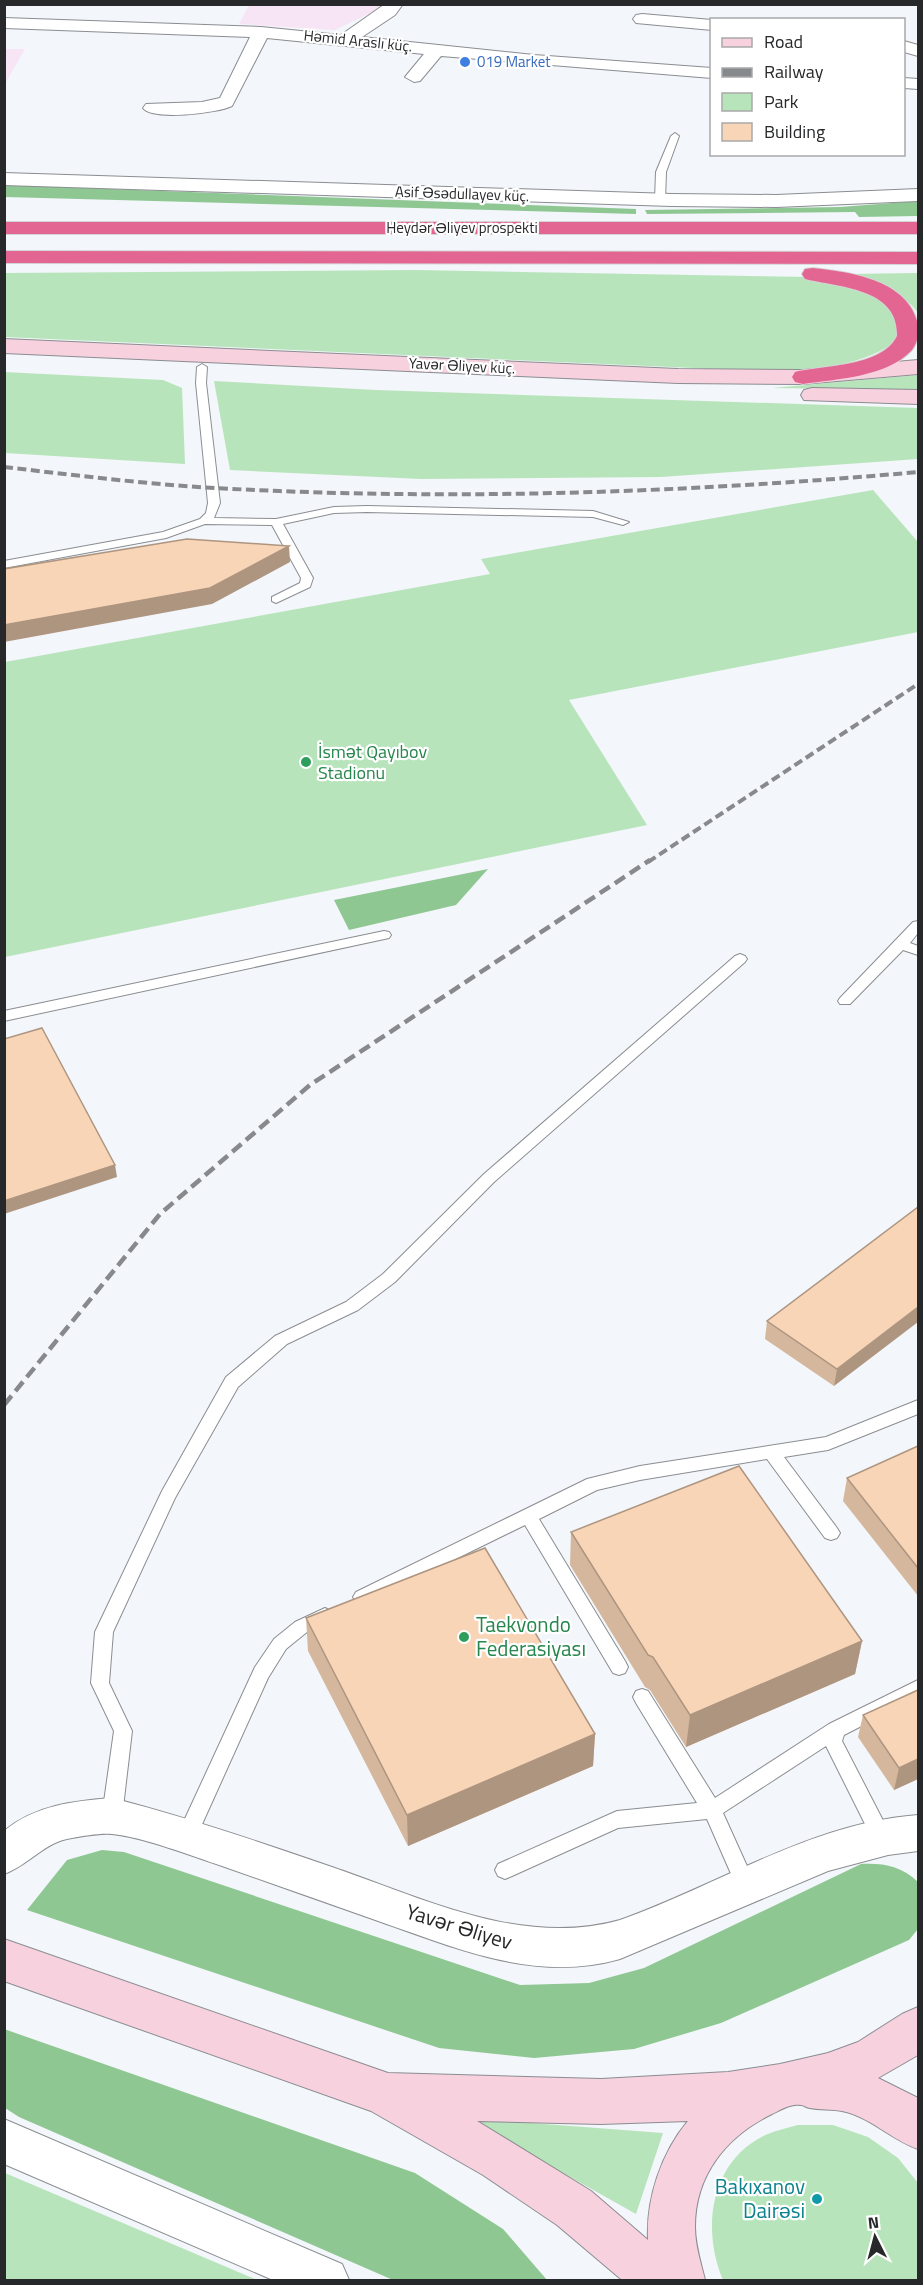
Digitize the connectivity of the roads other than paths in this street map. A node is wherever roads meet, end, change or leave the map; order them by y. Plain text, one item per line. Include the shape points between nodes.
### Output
1 (395, 4) edge
2 (239, 13) dead end
3 (642, 19) dead end
4 (4, 23) edge
5 (710, 25) edge
6 (230, 30) junction
7 (261, 32) junction
8 (347, 39) junction
9 (437, 49) junction
10 (710, 73) edge
11 (414, 77) dead end
12 (152, 108) dead end
13 (675, 136) dead end
14 (4, 179) edge
15 (918, 195) edge
16 (660, 200) junction
17 (4, 228) edge
18 (918, 228) edge
19 (4, 257) edge
20 (301, 258) junction
21 (918, 258) edge
22 (915, 331) edge
23 (4, 346) edge
24 (4, 357) edge
25 (202, 367) junction
26 (918, 367) edge
27 (803, 377) junction
28 (918, 397) edge
29 (204, 520) junction
30 (276, 522) junction
31 (623, 522) dead end
32 (4, 566) edge
33 (276, 599) dead end
34 (918, 925) edge
35 (384, 935) dead end
36 (901, 944) junction
37 (918, 951) edge
38 (740, 959) dead end
39 (845, 1001) dead end
40 (4, 1016) edge
41 (918, 1407) edge
42 (772, 1453) junction
43 (528, 1516) junction
44 (831, 1533) dead end
45 (619, 1667) dead end
46 (918, 1688) edge
47 (642, 1697) dead end
48 (836, 1730) junction
49 (712, 1810) junction
50 (112, 1816) junction
51 (900, 1835) edge
52 (187, 1836) junction
53 (4, 1856) edge
54 (505, 1870) dead end
55 (746, 1886) junction
56 (4, 1960) edge
57 (918, 2029) edge
58 (789, 2086) junction
59 (383, 2094) junction
60 (918, 2126) edge
61 (4, 2141) edge
62 (326, 2280) edge
63 (658, 2280) edge
64 (681, 2280) edge

1 - 8 street
2 - 6 street
3 - 5 street
4 - 6 street, Həmid Araslı küç.
6 - 7 street, Həmid Araslı küç.
7 - 8 street, Həmid Araslı küç.
7 - 12 street via 225,104
8 - 9 street, Həmid Araslı küç.
9 - 10 street, Həmid Araslı küç.
9 - 11 street
13 - 16 lane via 661,172
14 - 16 street, Asif Əsədullayev küç.
15 - 16 street, Asif Əsədullayev küç. via 776,201
17 - 18 highway, Heydər Əliyev prospekti
19 - 20 highway, Heydər Əliyev prospekti
20 - 21 highway, Heydər Əliyev prospekti
20 - 22 highway via 823,275 878,289 906,312
22 - 27 highway via 892,354 866,365
23 - 27 main road, Yavər Əliyev küç. via 678,376
24 - 25 main road, Yavər Əliyev küç.
25 - 28 main road, Yavər Əliyev küç. via 710,392
25 - 29 lane via 214,503
26 - 27 main road, Yavər Əliyev küç.
29 - 30 lane
29 - 32 lane via 166,535
30 - 31 lane via 334,510 367,509 593,514
30 - 33 lane via 307,578 301,590
34 - 36 lane
35 - 40 lane
36 - 37 lane
36 - 39 lane
38 - 50 lane via 489,1178 389,1278 352,1306 281,1340 232,1382 168,1496 104,1632 100,1683 123,1731
41 - 42 lane via 828,1443
42 - 43 lane via 593,1484
42 - 44 lane
43 - 45 lane
43 - 52 lane via 301,1627 280,1644 261,1673
46 - 48 lane
47 - 49 lane
48 - 49 lane
48 - 51 lane via 833,1741
49 - 54 lane via 617,1820
49 - 55 lane
50 - 52 street, Yavər Əliyev
50 - 53 street, Yavər Əliyev via 69,1820 46,1827
51 - 55 street, Yavər Əliyev via 837,1848
52 - 55 street, Yavər Əliyev via 479,1936 528,1948 579,1948 626,1938
56 - 59 main road
57 - 58 main road via 894,2048 858,2066
58 - 59 main road via 683,2100 595,2103
58 - 60 main road via 826,2086 863,2094 898,2110
58 - 64 main road via 745,2101 707,2129 682,2170 671,2218 676,2270
59 - 63 main road via 499,2159 574,2208
61 - 62 street

